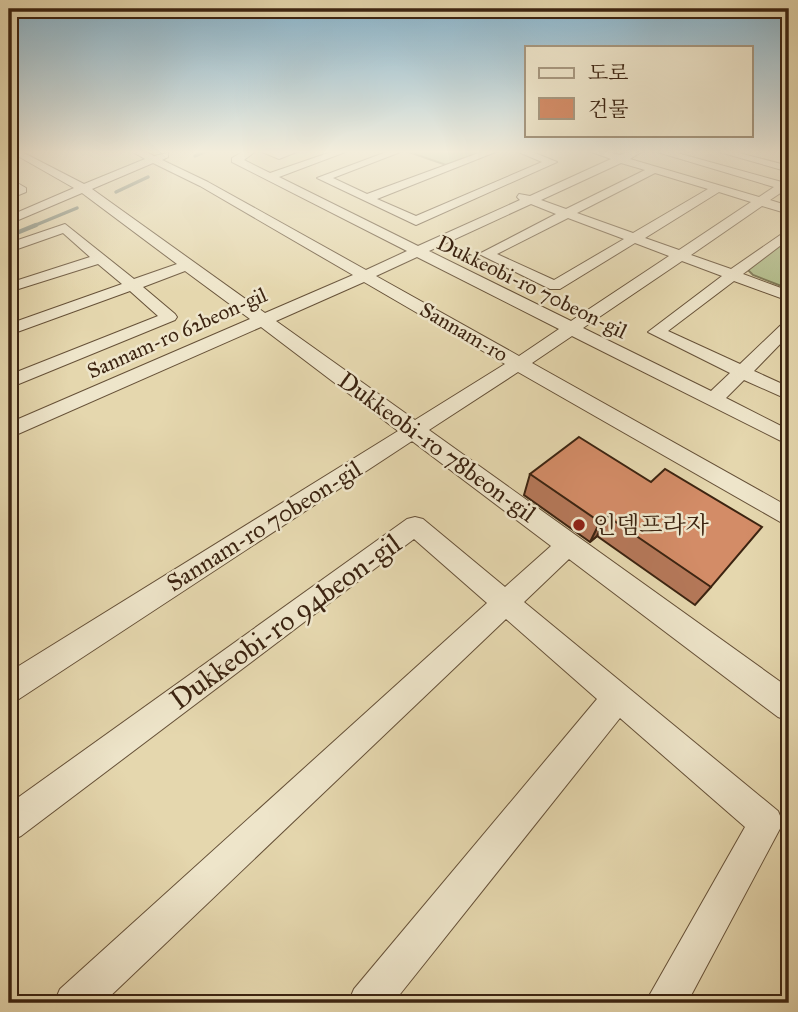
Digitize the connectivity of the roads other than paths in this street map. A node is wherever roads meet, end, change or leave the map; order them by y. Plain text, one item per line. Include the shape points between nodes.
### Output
1 (63, 198) edge
2 (95, 198) edge
3 (229, 198) edge
4 (310, 198) edge
5 (368, 198) edge
6 (468, 198) edge
7 (597, 198) edge
8 (701, 198) edge
9 (749, 198) edge
10 (767, 198) edge
11 (531, 199) joint
12 (761, 202) junction
13 (789, 211) edge
14 (568, 213) junction
15 (9, 220) edge
16 (788, 235) edge
17 (635, 238) junction
18 (9, 248) edge
19 (415, 252) junction
20 (681, 256) junction
21 (101, 258) junction
22 (188, 265) junction
23 (732, 275) junction
24 (363, 276) junction
25 (132, 285) junction
26 (9, 288) edge
27 (789, 296) edge
28 (56, 313) joint
29 (264, 320) junction
30 (789, 326) edge
31 (570, 329) junction
32 (9, 330) edge
33 (519, 363) junction
34 (742, 372) junction
35 (9, 382) edge
36 (789, 394) edge
37 (713, 400) junction
38 (414, 430) junction
39 (9, 432) edge
40 (789, 438) edge
41 (789, 518) edge
42 (569, 544) junction
43 (506, 602) junction
44 (9, 689) edge
45 (618, 697) junction
46 (789, 706) edge
47 (9, 824) edge
48 (74, 1003) edge
49 (368, 1003) edge
50 (664, 1003) edge

1 - 15 street
2 - 22 street, Dukkeobi-ro 78beon-gil
3 - 24 street, Sannam-ro
4 - 19 street, Dukkeobi-ro 70beon-gil
5 - 6 street via 416,221
7 - 14 street
8 - 17 street
9 - 12 street
10 - 12 street, Sannam-ro 70beon-gil
11 - 14 street
11 - 19 street, Sannam-ro 62beon-gil
12 - 13 street
12 - 20 street, Sannam-ro 70beon-gil
14 - 17 street
14 - 17 street via 486,254 555,286
16 - 23 street
17 - 20 street
18 - 21 street via 65,228
19 - 24 street, Sannam-ro 62beon-gil
19 - 31 street, Dukkeobi-ro 70beon-gil
20 - 23 street
20 - 31 street, Sannam-ro 70beon-gil
21 - 25 street
21 - 26 street
22 - 25 street
22 - 29 street, Dukkeobi-ro 78beon-gil
23 - 27 street
23 - 34 street via 656,332
24 - 29 street, Sannam-ro 62beon-gil
24 - 33 street, Sannam-ro
25 - 28 street
25 - 35 street via 169,317
28 - 32 street
29 - 38 street, Dukkeobi-ro 78beon-gil
29 - 39 street, Sannam-ro 62beon-gil
30 - 34 street
31 - 33 street, Sannam-ro 70beon-gil
31 - 37 street, Dukkeobi-ro 70beon-gil
33 - 38 street, Sannam-ro 70beon-gil
33 - 41 street, Sannam-ro
34 - 36 street
34 - 37 street
37 - 40 street, Dukkeobi-ro 70beon-gil
38 - 42 street, Dukkeobi-ro 78beon-gil
38 - 44 street, Sannam-ro 70beon-gil
42 - 43 street
42 - 46 street, Dukkeobi-ro 78beon-gil
43 - 45 street, Dukkeobi-ro 94beon-gil
43 - 47 street, Dukkeobi-ro 94beon-gil via 415,526
43 - 48 street
45 - 49 street
45 - 50 street, Dukkeobi-ro 94beon-gil via 766,823

